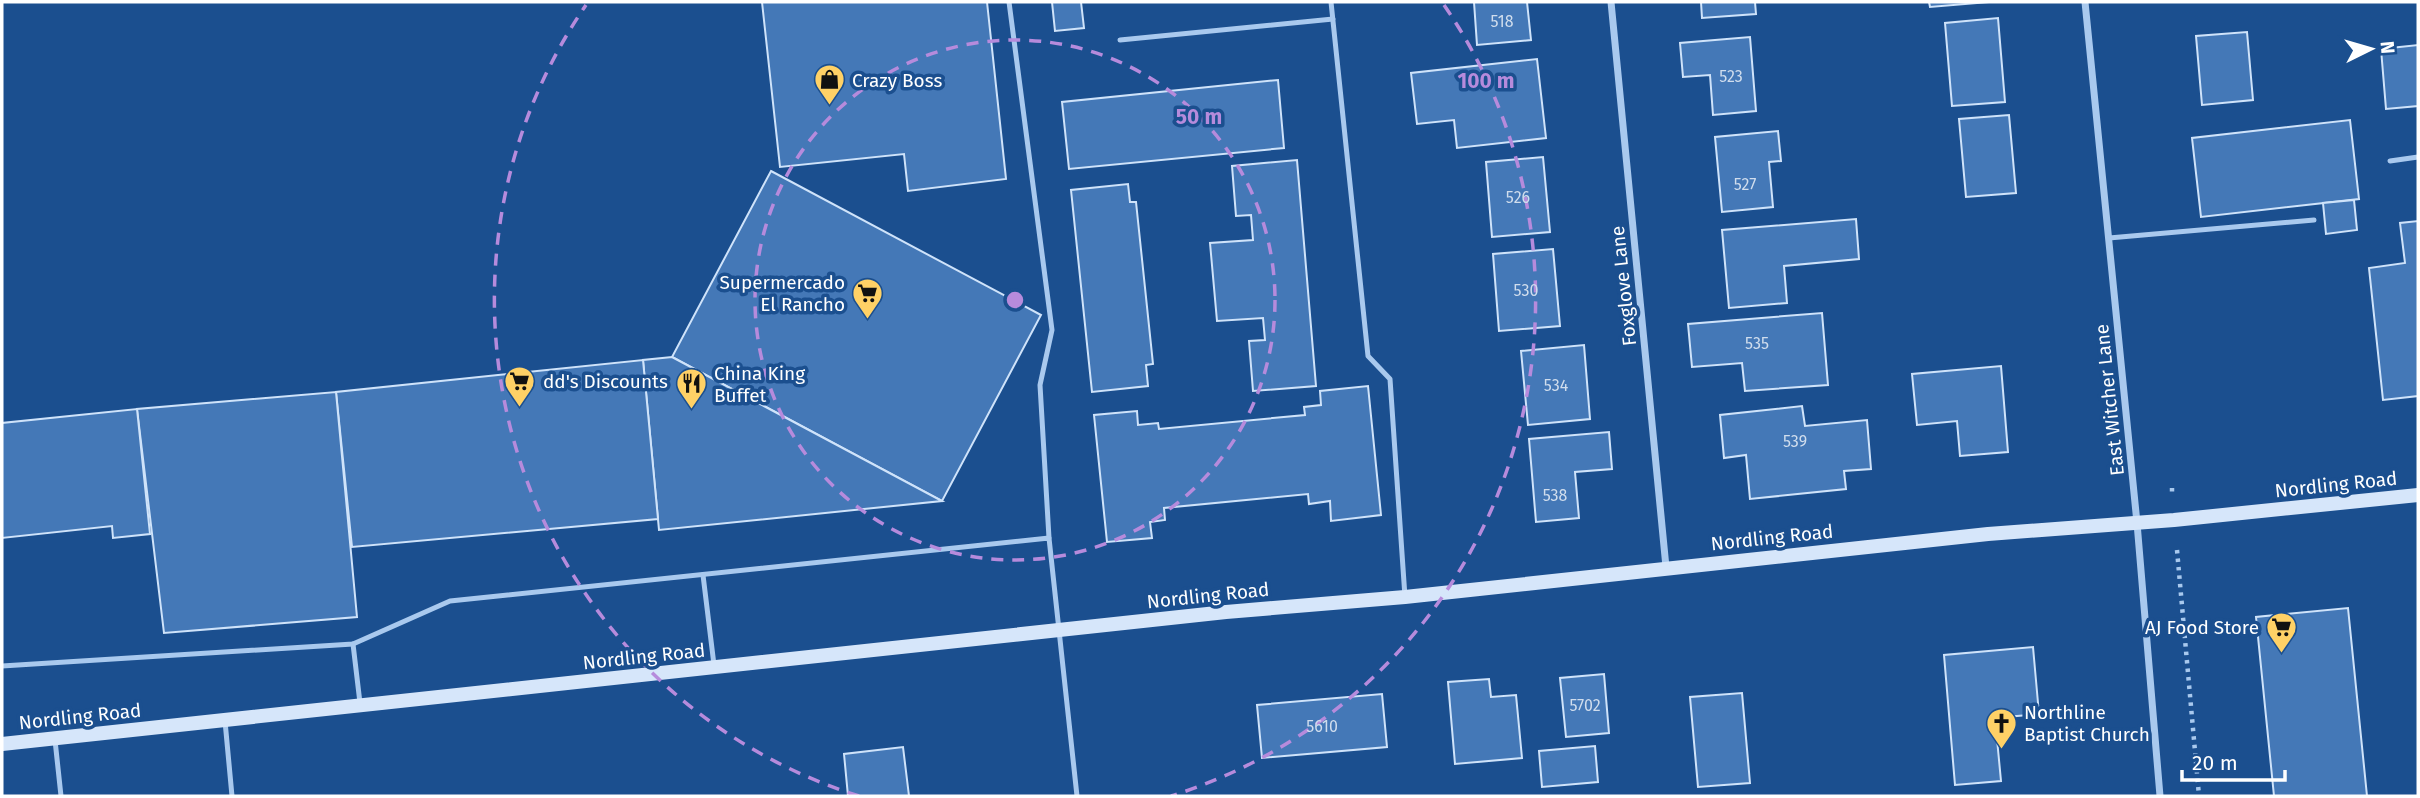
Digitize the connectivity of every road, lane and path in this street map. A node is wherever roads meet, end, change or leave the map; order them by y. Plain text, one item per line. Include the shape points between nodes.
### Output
1 (1009, 2) edge
2 (1331, 2) edge
3 (1611, 2) edge
4 (2085, 2) edge
5 (1333, 19) junction
6 (1120, 40) dead end
7 (2418, 158) edge
8 (2390, 161) dead end
9 (2314, 220) dead end
10 (2109, 238) junction
11 (2172, 488) dead end
12 (2418, 495) edge
13 (2172, 496) dead end
14 (2137, 523) junction
15 (1049, 538) junction
16 (2177, 550) dead end
17 (1666, 567) junction
18 (703, 575) junction
19 (1405, 597) junction
20 (1059, 631) junction
21 (353, 644) junction
22 (2, 666) edge
23 (714, 667) junction
24 (360, 706) junction
25 (225, 721) junction
26 (55, 738) junction
27 (2, 744) edge
28 (61, 796) edge
29 (232, 796) edge
30 (1077, 796) edge
31 (2160, 796) edge
32 (2199, 796) edge

1 - 15 lane via 1052,330 1040,385
2 - 5 lane
3 - 17 street, Foxglove Lane
4 - 10 street, East Witcher Lane
5 - 6 lane
5 - 19 lane via 1368,356 1390,379
7 - 8 lane
9 - 10 lane
10 - 14 street, East Witcher Lane
11 - 13 path
12 - 14 street, Nordling Road
14 - 17 street, Nordling Road
14 - 31 street, East Witcher Lane
15 - 18 lane
15 - 20 lane
16 - 32 path
17 - 19 street, Nordling Road
18 - 21 lane via 450,601
18 - 23 lane
19 - 20 street, Nordling Road
20 - 23 street, Nordling Road
20 - 30 lane
21 - 22 lane
21 - 24 lane
23 - 24 street, Nordling Road
24 - 25 street, Nordling Road
25 - 26 street, Nordling Road
25 - 29 lane
26 - 27 street, Nordling Road
26 - 28 lane

